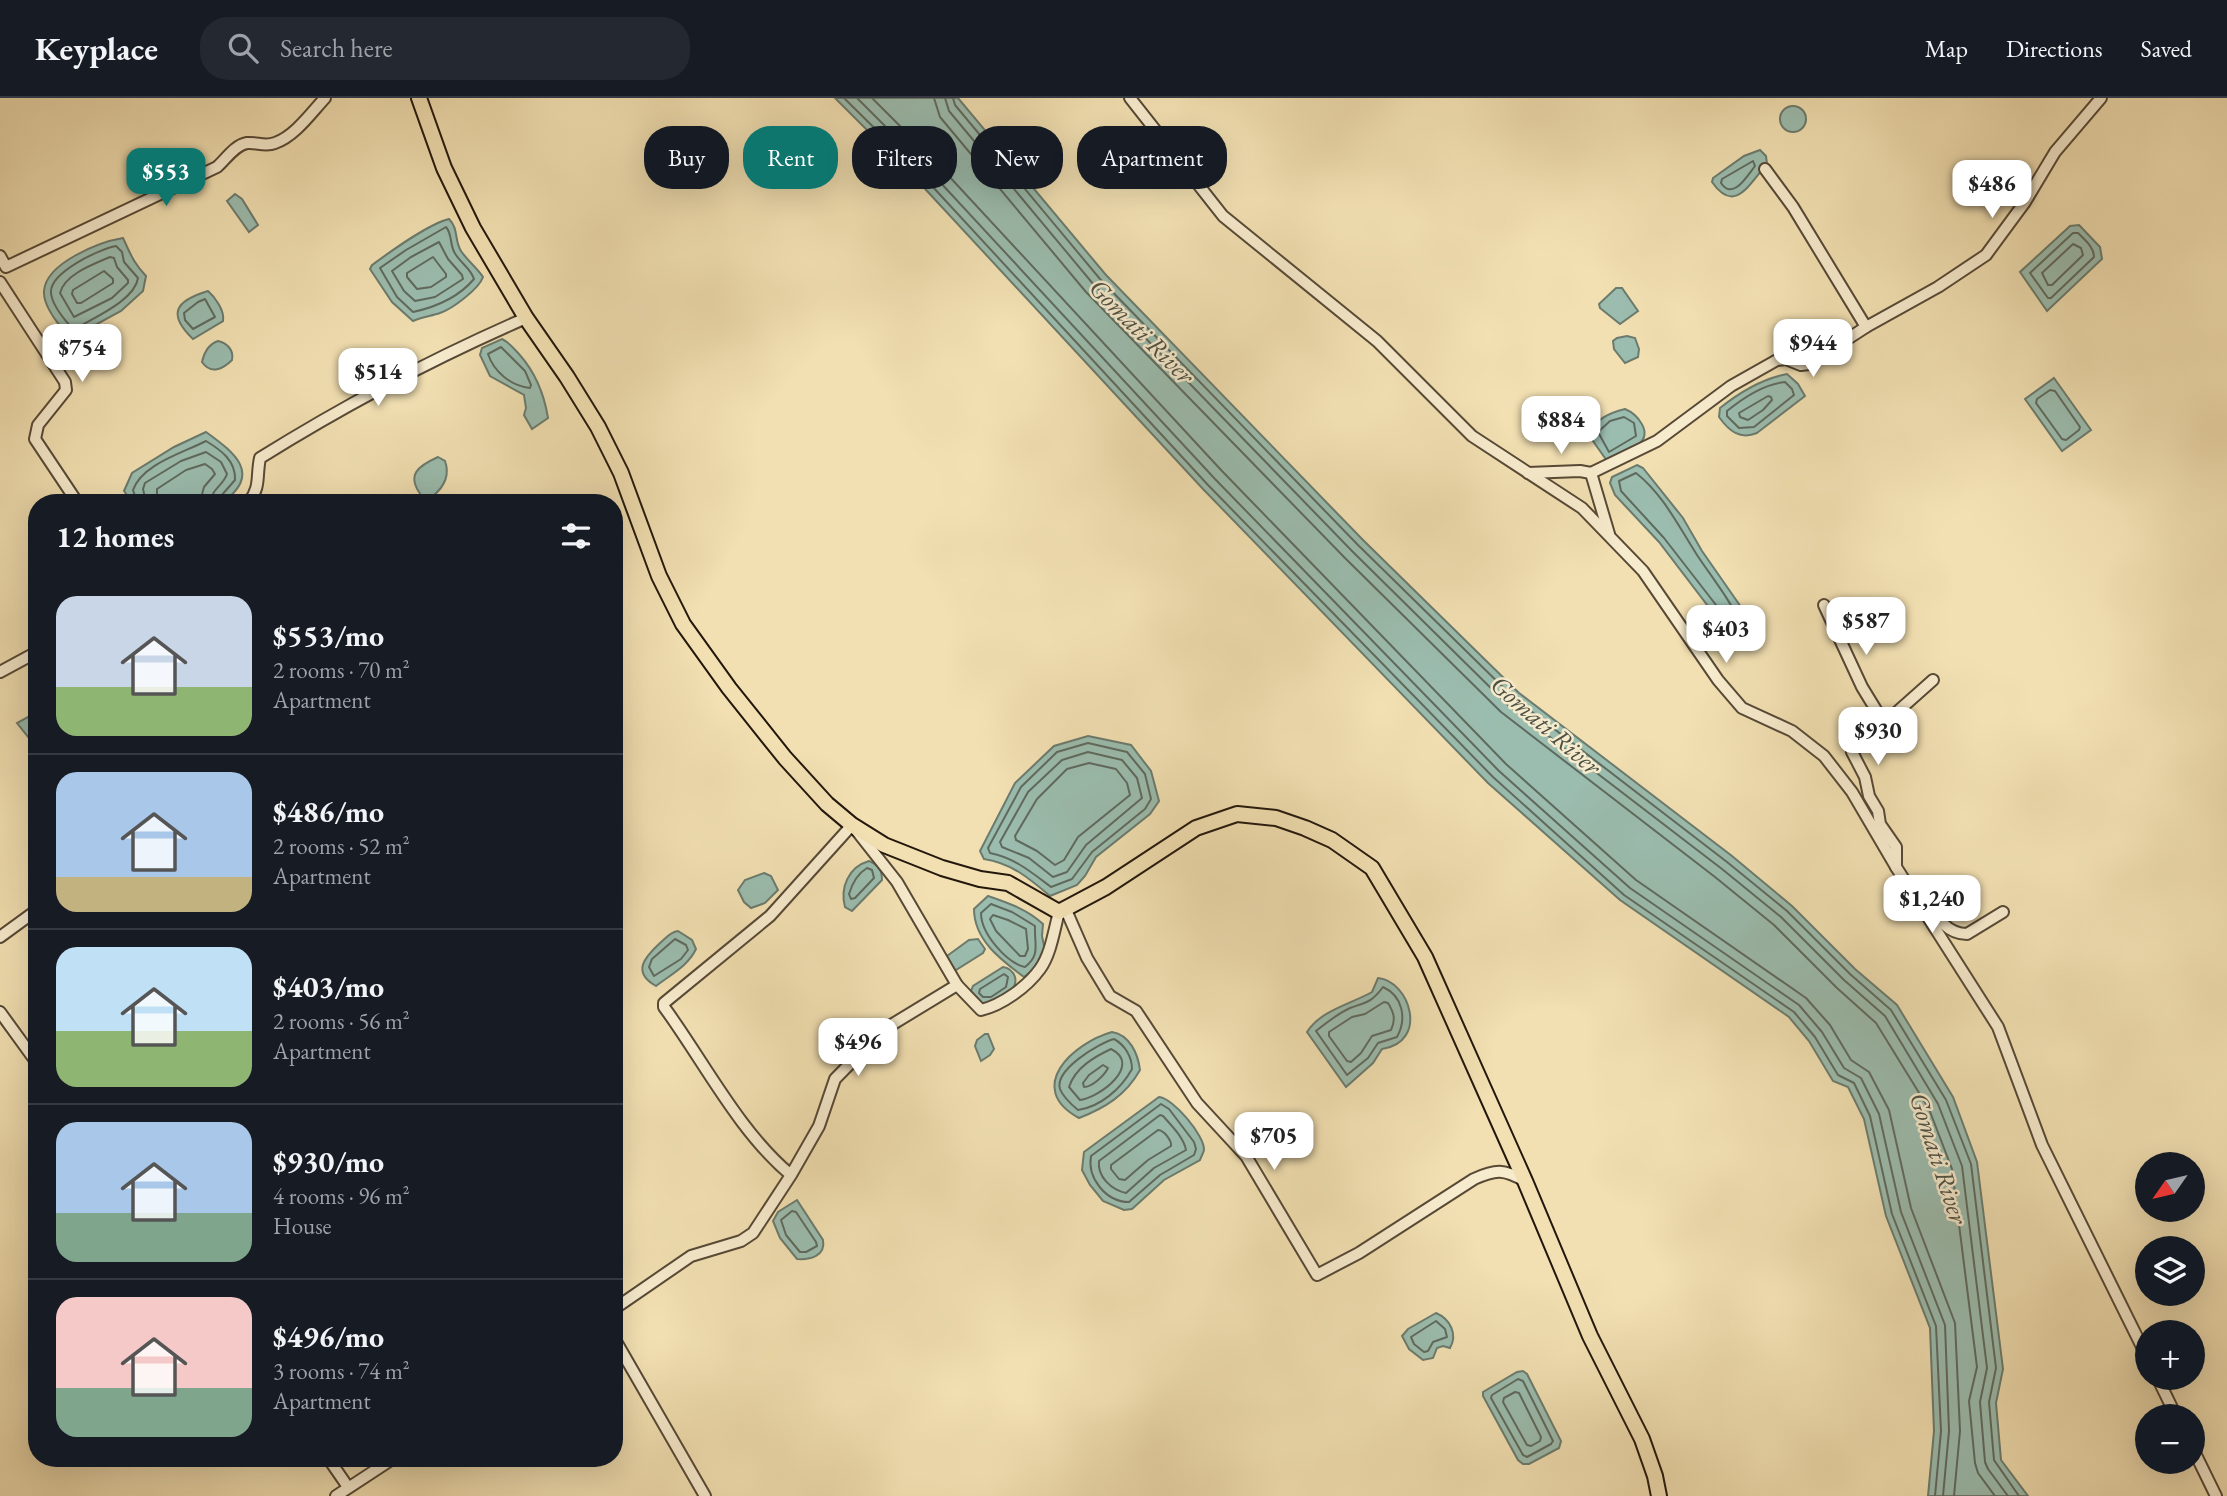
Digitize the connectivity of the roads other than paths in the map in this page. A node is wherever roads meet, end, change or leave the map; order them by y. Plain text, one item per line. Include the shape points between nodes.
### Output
1 (325, 98) edge
2 (419, 98) edge
3 (1130, 98) edge
4 (2101, 98) edge
5 (1765, 169) dead end
6 (0, 257) edge
7 (3, 269) edge
8 (0, 282) edge
9 (526, 318) junction
10 (1866, 327) junction
11 (1528, 473) junction
12 (1591, 473) junction
13 (73, 494) edge
14 (255, 494) edge
15 (1610, 536) junction
16 (1824, 605) dead end
17 (28, 657) edge
18 (0, 672) edge
19 (1933, 680) dead end
20 (1884, 723) junction
21 (852, 825) junction
22 (1897, 853) junction
23 (1896, 867) junction
24 (1063, 911) junction
25 (2003, 912) dead end
26 (28, 917) edge
27 (0, 937) edge
28 (957, 985) junction
29 (0, 1012) edge
30 (28, 1051) edge
31 (791, 1175) junction
32 (1525, 1181) junction
33 (623, 1303) edge
34 (2135, 1333) edge
35 (623, 1354) edge
36 (334, 1467) edge
37 (379, 1467) edge
38 (2205, 1474) edge
39 (348, 1486) junction
40 (336, 1496) edge
41 (705, 1496) edge
42 (1659, 1496) edge
43 (2216, 1496) edge

1 - 7 street via 277,143 241,145 217,167
2 - 9 main road via 472,228
3 - 11 street via 1223,216 1377,341 1472,436
4 - 10 street via 2055,152 1986,255
5 - 10 street
6 - 7 street
8 - 13 street via 65,382 66,390 38,425 35,439
9 - 14 street via 459,347 260,458
9 - 21 main road via 598,427 683,624 785,758
10 - 12 street via 1809,364 1777,360 1731,386 1657,441
11 - 12 street
11 - 15 street via 1582,508
12 - 15 street
15 - 23 street via 1643,570 1742,708 1792,731 1824,757 1852,792
16 - 20 street
17 - 18 street
19 - 20 street
20 - 22 street via 1852,752 1866,777 1880,824
21 - 24 main road via 884,845 942,868 1008,883
21 - 28 street via 897,882
21 - 31 street via 770,916 664,1003 707,1073 773,1160
22 - 23 street
22 - 25 street via 1932,911 1952,931 1967,934
23 - 34 street via 1998,1027 2042,1145
24 - 28 street via 1040,969 999,1004 981,1010
24 - 32 street via 1110,996 1136,1011 1197,1103 1246,1156 1317,1275 1491,1171
24 - 32 main road via 1196,828 1237,814 1276,818 1332,840 1372,868 1389,893 1425,957
26 - 27 street
28 - 31 street via 883,1030 835,1079 819,1126
29 - 30 street
31 - 33 street via 753,1233 691,1256
32 - 42 main road via 1590,1336 1642,1439
35 - 41 street
36 - 39 street
37 - 39 street
38 - 43 street
39 - 40 street

